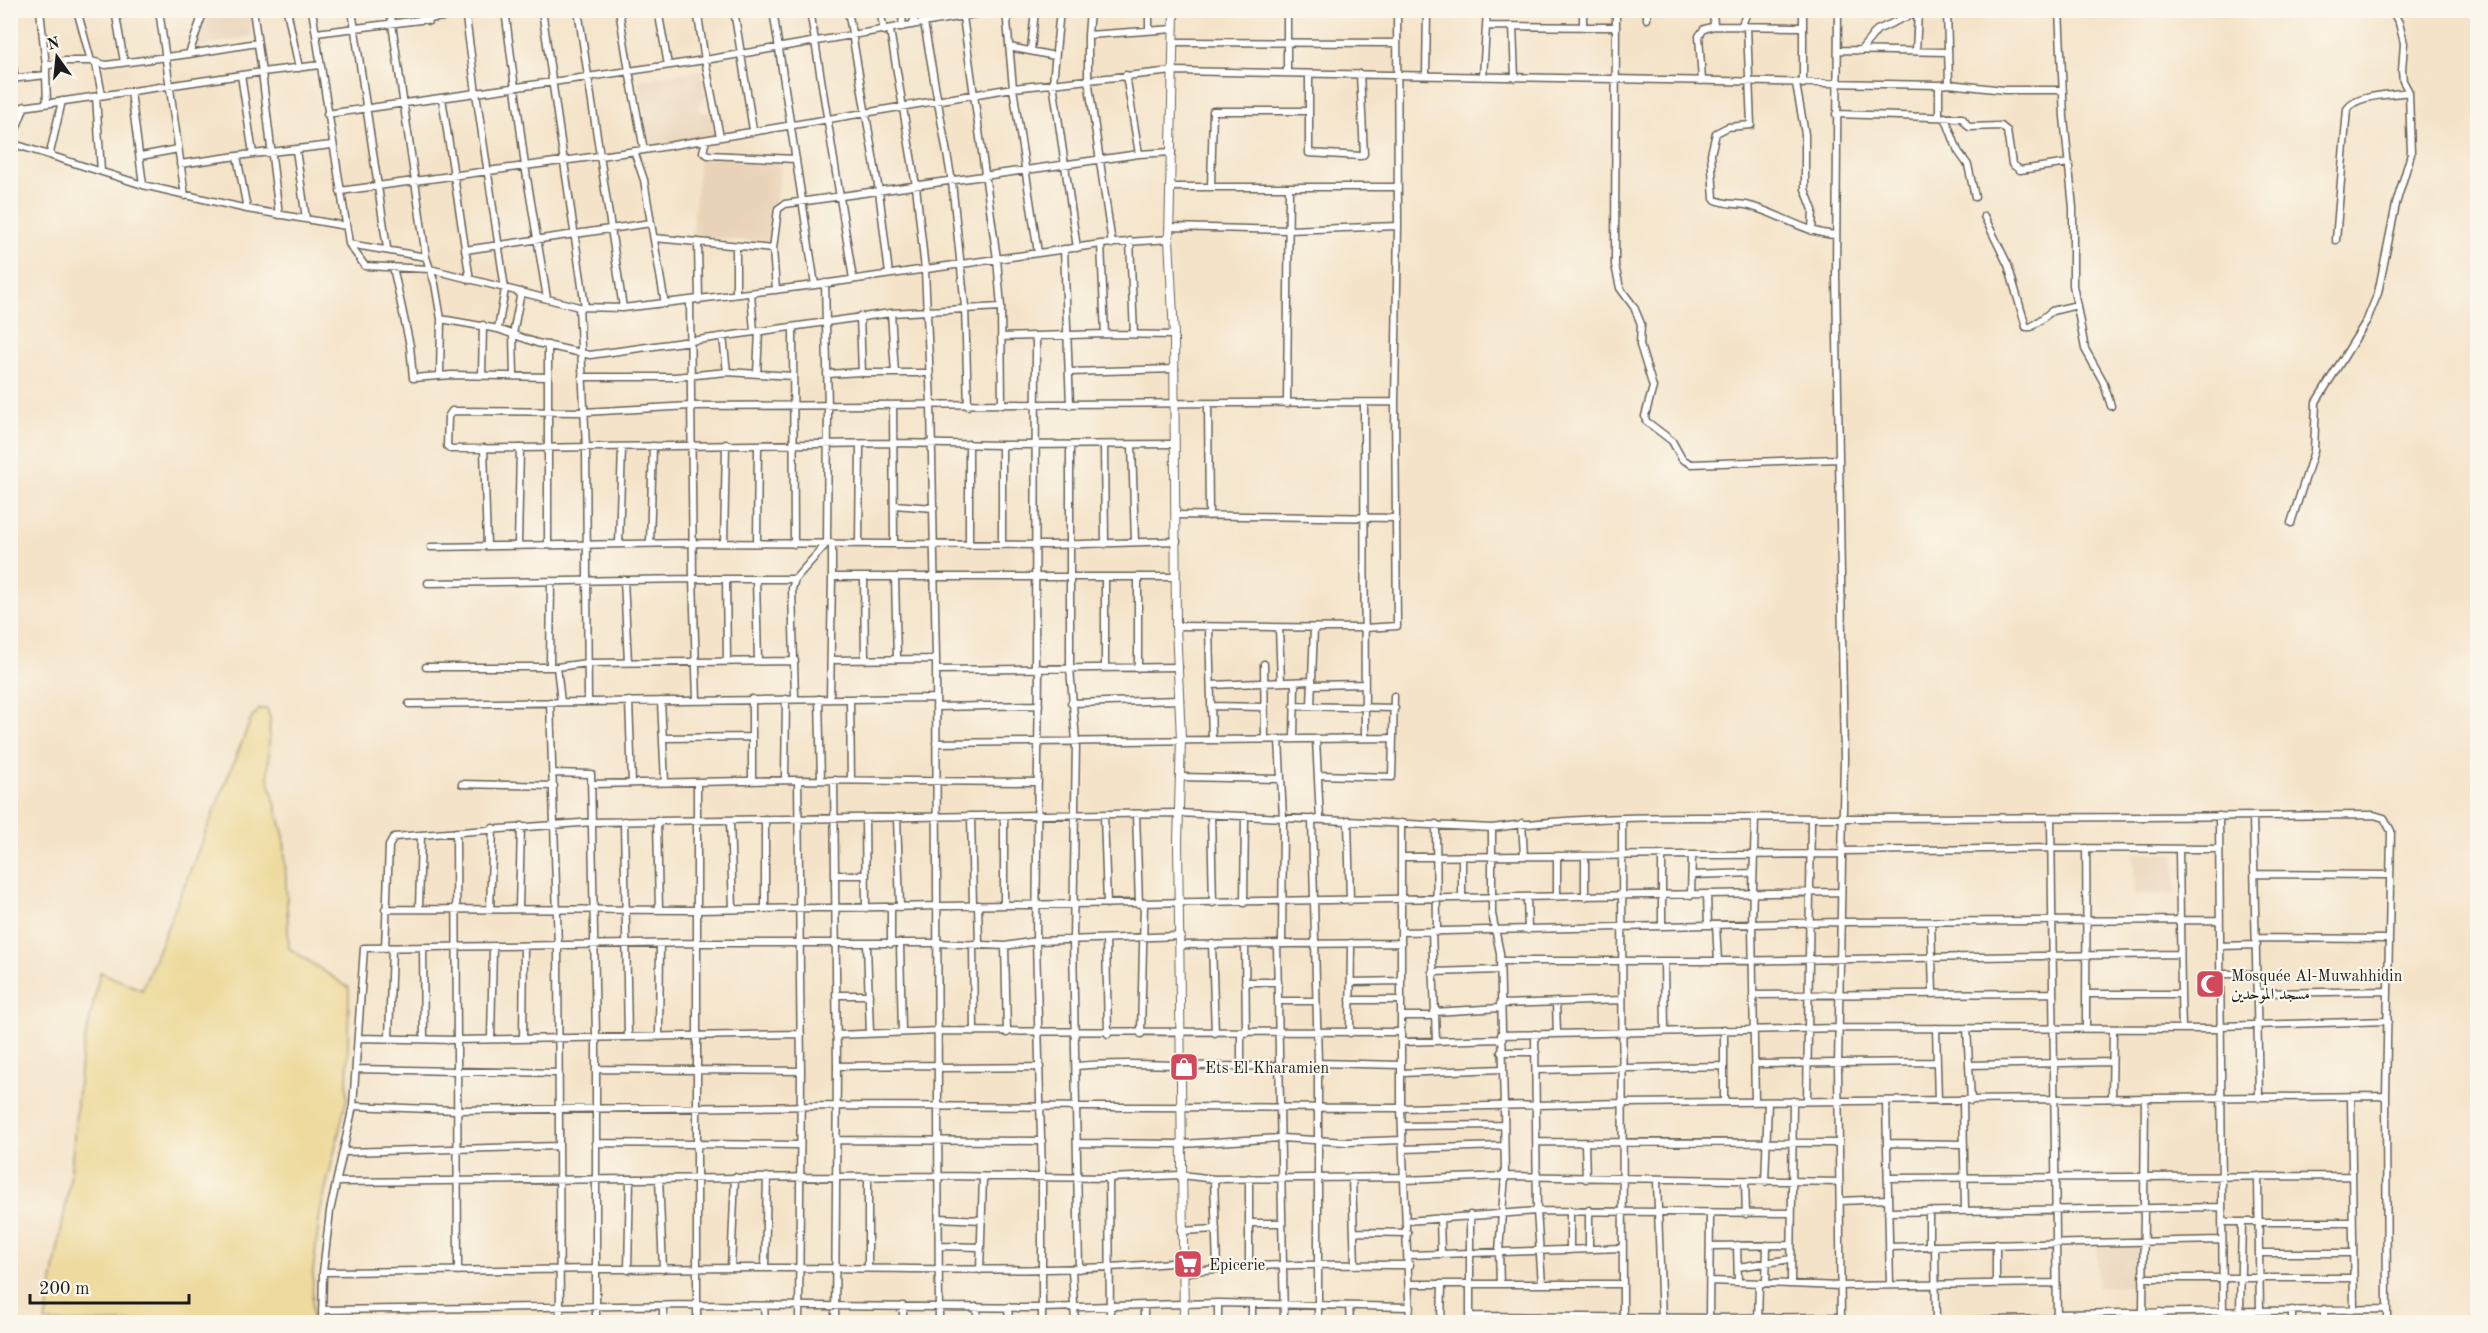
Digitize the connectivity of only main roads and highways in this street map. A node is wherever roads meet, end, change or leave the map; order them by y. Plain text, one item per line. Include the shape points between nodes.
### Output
1 (1174, 10) edge
2 (1184, 1323) edge

1 - 2 main road via 1169,239 1176,405 1175,577 1181,739 1178,813

